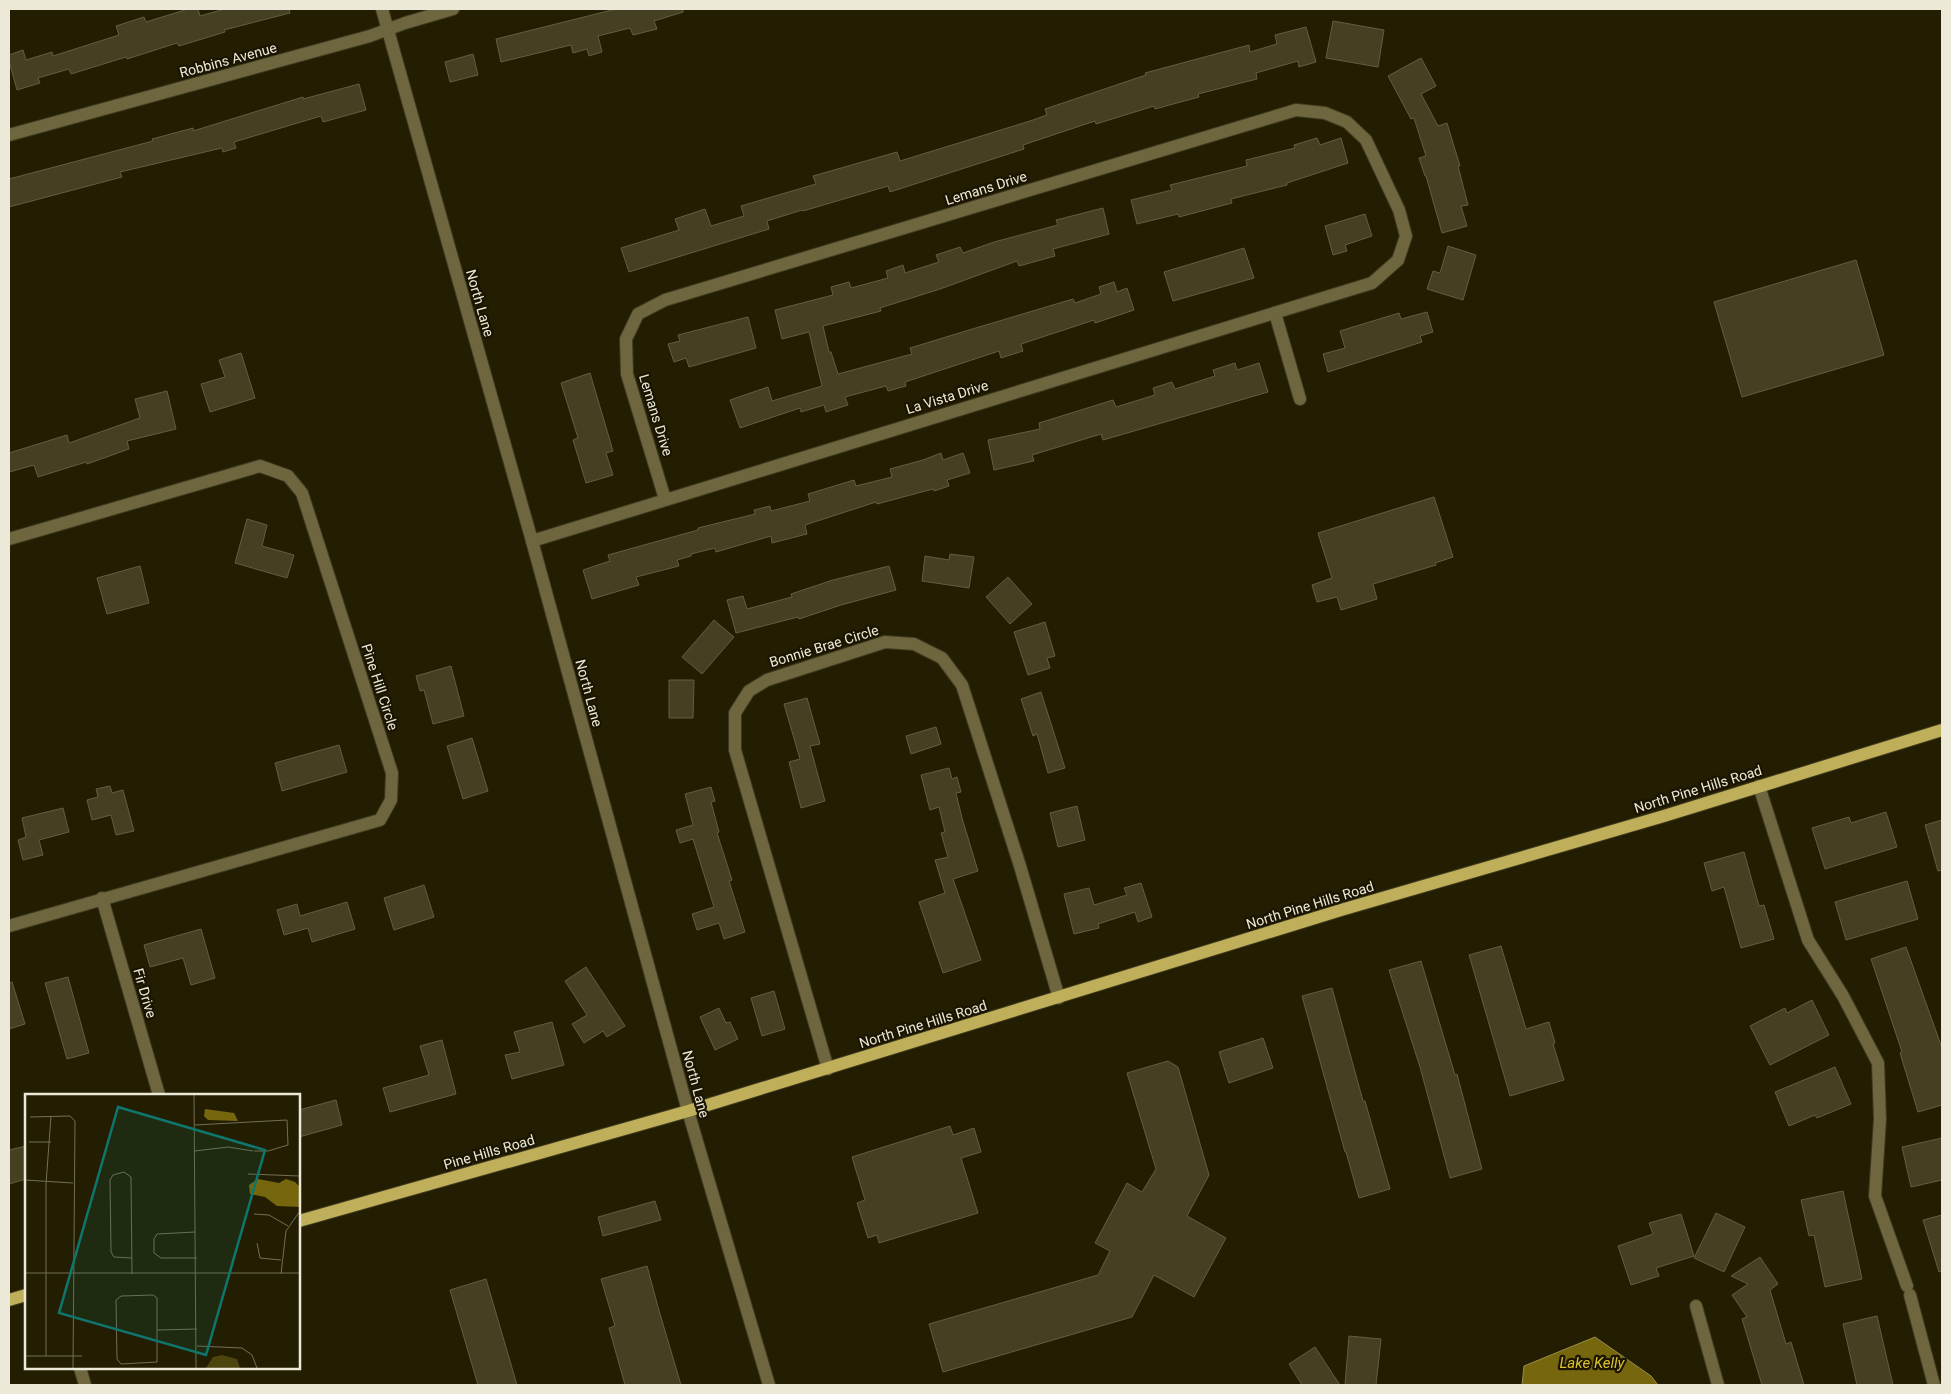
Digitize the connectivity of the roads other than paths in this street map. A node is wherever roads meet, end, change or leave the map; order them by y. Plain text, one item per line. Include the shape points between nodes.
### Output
1 (382, 9) edge
2 (453, 9) edge
3 (388, 29) junction
4 (9, 135) edge
5 (1372, 283) joint
6 (1275, 312) junction
7 (1300, 400) dead end
8 (665, 499) junction
9 (9, 539) edge
10 (532, 541) junction
11 (1942, 730) edge
12 (1759, 786) junction
13 (102, 898) junction
14 (9, 926) edge
15 (1059, 998) junction
16 (828, 1069) junction
17 (159, 1094) edge
18 (688, 1111) junction
19 (300, 1221) edge
20 (25, 1295) edge
21 (9, 1300) edge
22 (1696, 1306) dead end
23 (80, 1369) edge
24 (85, 1385) edge
25 (769, 1385) edge
26 (1718, 1385) edge
27 (1934, 1385) edge

1 - 3 street, North Lane
2 - 3 street, Robbins Avenue
3 - 4 street, Robbins Avenue
3 - 10 street, North Lane
5 - 6 street, La Vista Drive
5 - 8 street, Lemans Drive via 1398,260 1406,236 1399,210 1366,140 1347,122 1325,113 1296,110 665,300 638,314 626,340 627,374
6 - 7 street
6 - 8 street, La Vista Drive
8 - 10 street, La Vista Drive
9 - 13 street, Pine Hill Circle via 260,466 288,476 302,494 392,772 391,800 380,820
10 - 18 street, North Lane
11 - 12 main road, North Pine Hills Road
12 - 15 main road, North Pine Hills Road
12 - 27 street via 1808,940 1843,996 1878,1063 1880,1119 1875,1196 1909,1290
13 - 14 street, Pine Hill Circle
13 - 17 street, Fir Drive
15 - 16 main road, North Pine Hills Road
15 - 16 street, Bonnie Brae Circle via 962,685 942,658 914,644 885,642 767,680 749,692 735,713 735,750
16 - 18 main road, North Pine Hills Road
18 - 19 main road, Pine Hills Road
18 - 25 street, North Lane
20 - 21 main road
22 - 26 street
23 - 24 street

